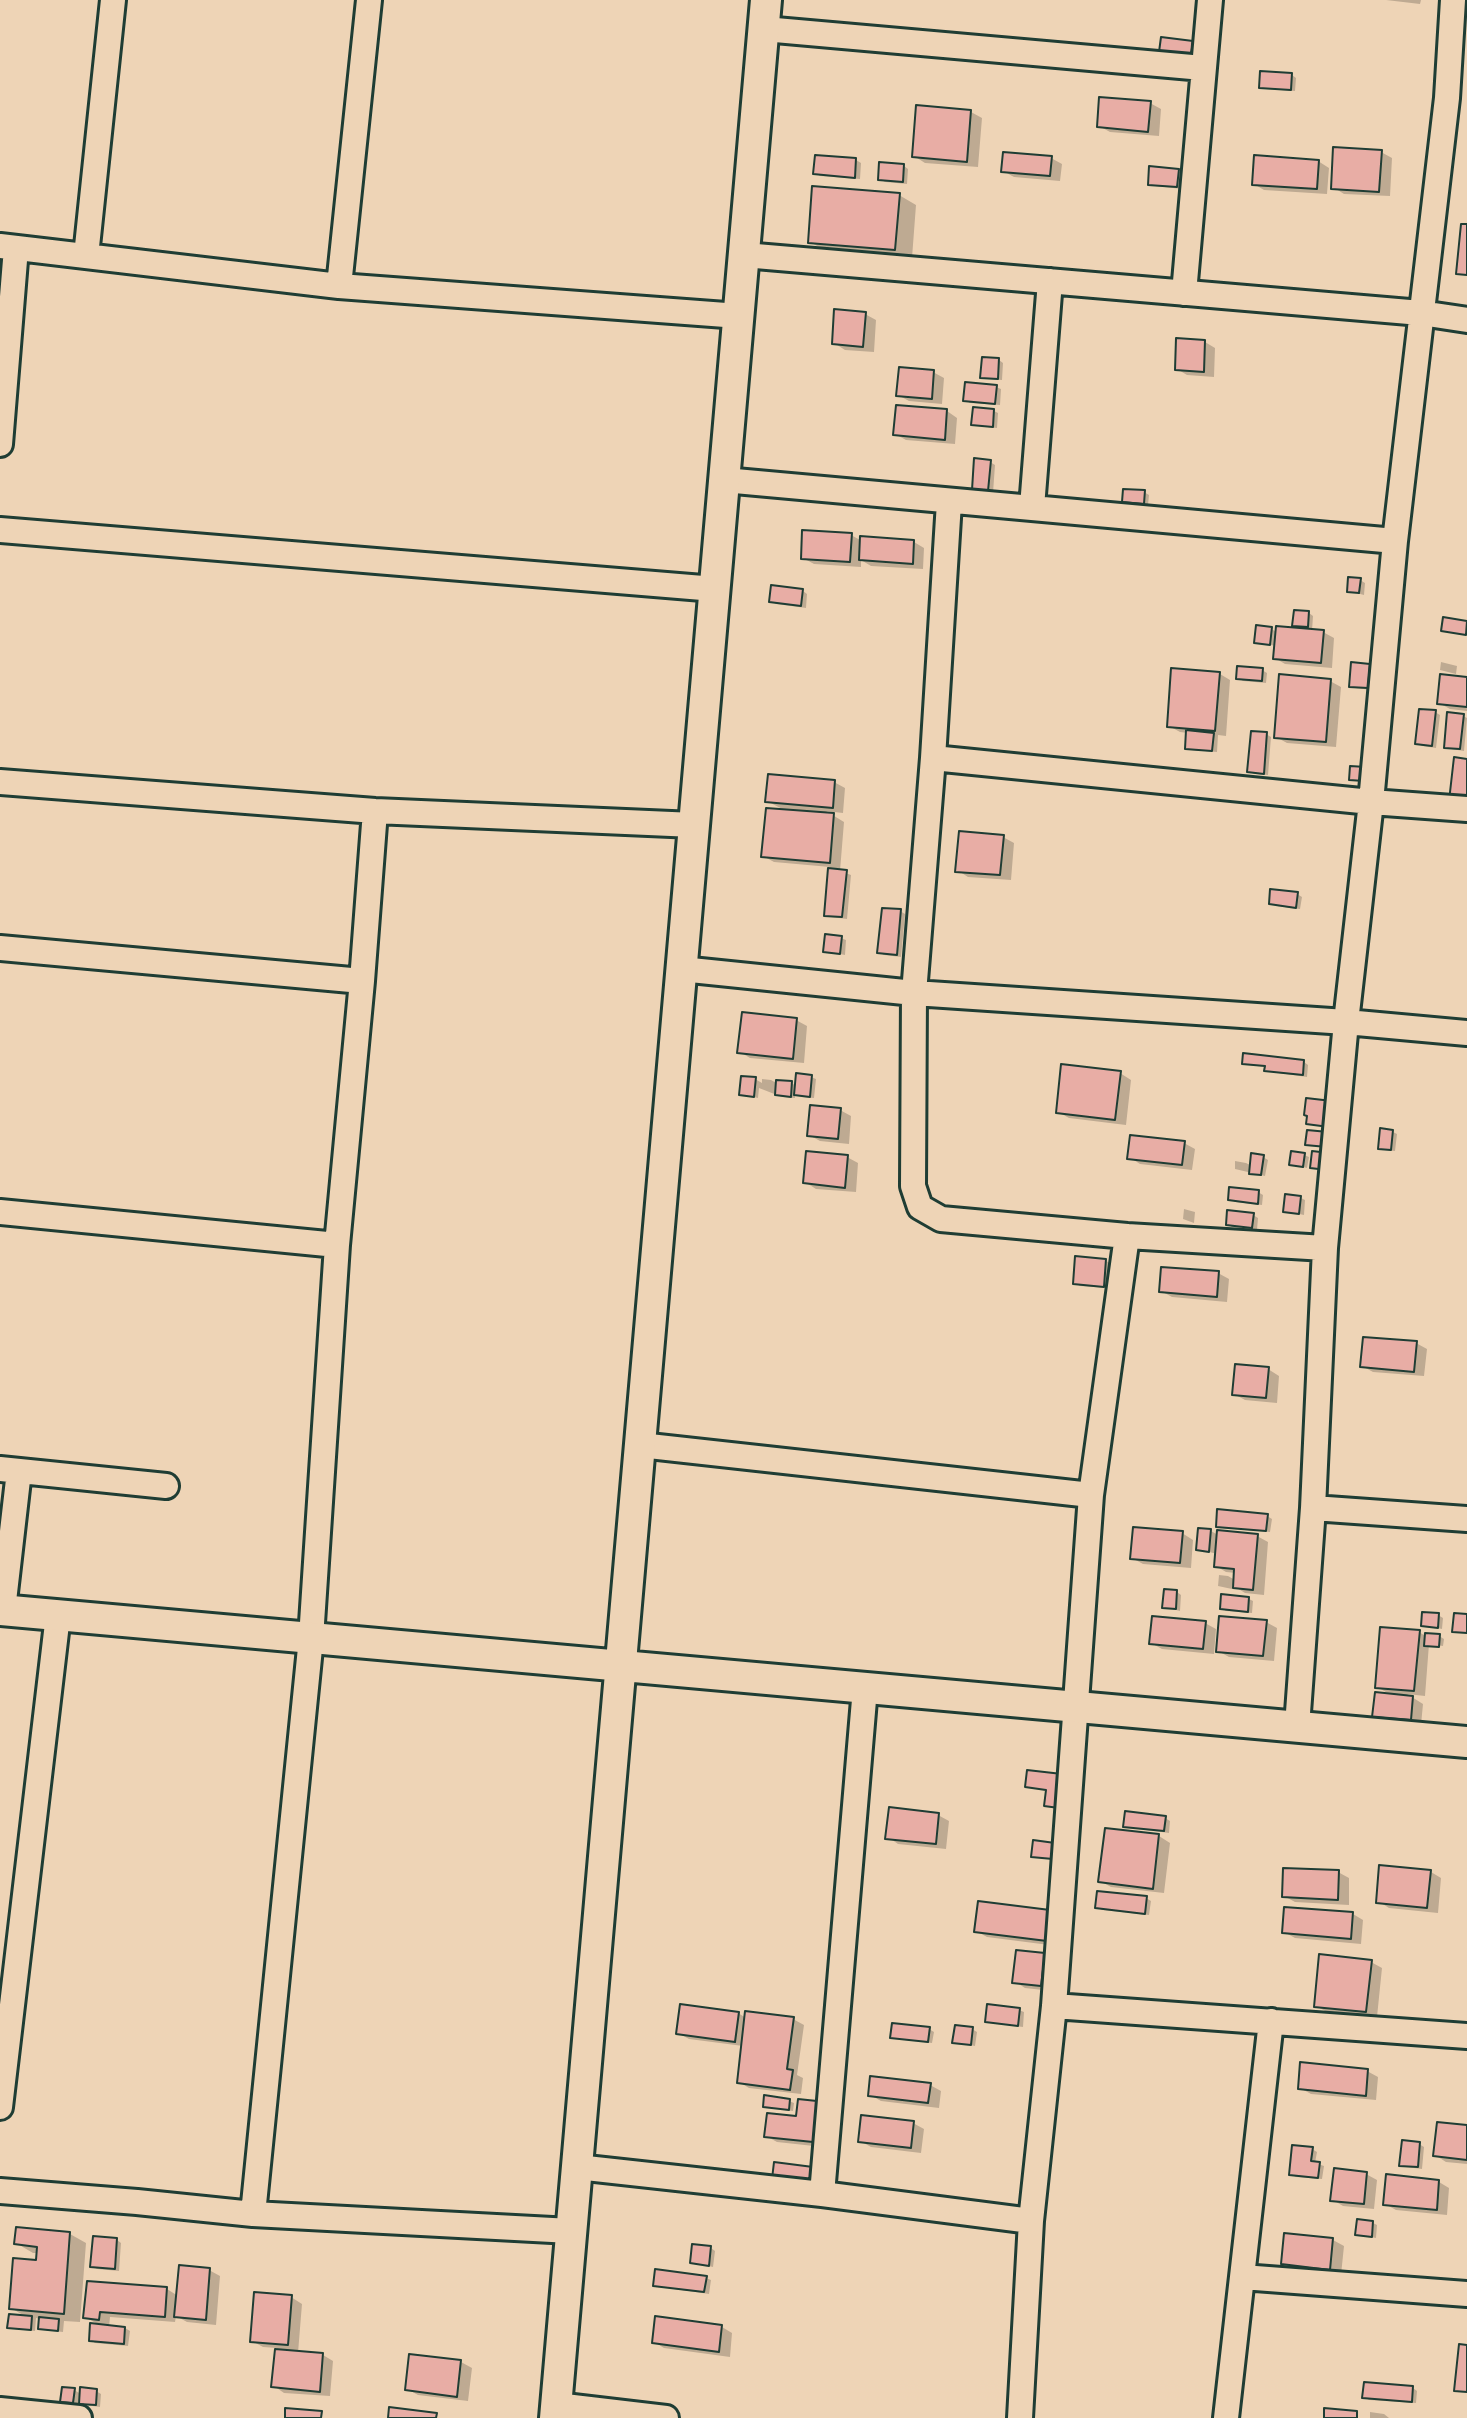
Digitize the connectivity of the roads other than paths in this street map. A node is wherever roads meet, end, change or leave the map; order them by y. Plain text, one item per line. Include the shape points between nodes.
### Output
1 (113, 0) edge
2 (369, 0) edge
3 (1210, 0) edge
4 (1453, 0) edge
5 (765, 15) edge
6 (1203, 68) junction
7 (1457, 98) edge
8 (8, 247) edge
9 (744, 255) junction
10 (86, 256) junction
11 (1050, 281) junction
12 (339, 286) junction
13 (1184, 293) junction
14 (1421, 313) junction
15 (739, 316) junction
16 (1467, 320) edge
17 (0, 444) edge
18 (724, 480) junction
19 (949, 502) junction
20 (1032, 507) junction
21 (0, 530) edge
22 (1395, 541) junction
23 (715, 589) junction
24 (933, 758) junction
25 (0, 782) edge
26 (1371, 802) junction
27 (1467, 809) edge
28 (375, 811) junction
29 (694, 825) junction
30 (0, 948) edge
31 (681, 969) junction
32 (362, 981) junction
33 (914, 993) junction
34 (1346, 1022) junction
35 (1467, 1033) edge
36 (0, 1212) edge
37 (1127, 1236) junction
38 (337, 1245) junction
39 (1325, 1248) junction
40 (640, 1445) junction
41 (9, 1470) edge
42 (166, 1486) dead end
43 (1091, 1495) junction
44 (1313, 1508) junction
45 (1467, 1519) edge
46 (2, 1610) edge
47 (58, 1615) junction
48 (311, 1638) junction
49 (621, 1666) junction
50 (865, 1688) junction
51 (1078, 1707) junction
52 (1297, 1726) junction
53 (1467, 1742) edge
54 (12, 1904) edge
55 (1054, 2006) junction
56 (1271, 2021) junction
57 (1467, 2036) edge
58 (0, 2107) edge
59 (577, 2167) junction
60 (0, 2191) edge
61 (822, 2194) junction
62 (253, 2214) junction
63 (1031, 2221) junction
64 (571, 2231) junction
65 (1242, 2277) junction
66 (1467, 2294) edge
67 (0, 2410) edge
68 (555, 2412) edge
69 (79, 2418) edge
70 (666, 2418) edge
71 (1020, 2418) edge
72 (1226, 2418) edge

1 - 10 street
2 - 12 street
3 - 6 street
4 - 7 street
5 - 6 street
5 - 9 street
6 - 13 street
7 - 14 street
8 - 10 street
8 - 17 street
9 - 11 street
9 - 15 street
10 - 12 street
11 - 13 street
11 - 20 street
12 - 15 street
13 - 14 street
14 - 16 street
14 - 22 street
15 - 18 street
18 - 19 street
18 - 23 street
19 - 20 street
19 - 24 street
20 - 22 street
21 - 23 street
22 - 26 street
23 - 29 street
24 - 26 street
24 - 33 street
25 - 28 street
26 - 27 street
26 - 34 street
28 - 29 street
28 - 32 street
29 - 31 street
30 - 32 street
31 - 33 street
31 - 40 street
32 - 38 street
33 - 34 street
33 - 37 street via 913,1186 920,1207 941,1219
34 - 35 street
34 - 39 street
36 - 38 street
37 - 39 street
37 - 43 street
38 - 48 street
39 - 44 street
40 - 43 street
40 - 49 street
41 - 42 street
41 - 46 street
43 - 51 street
44 - 45 street
44 - 52 street
46 - 47 street
47 - 48 street
47 - 54 street
48 - 49 street
48 - 62 street
49 - 50 street
49 - 59 street
50 - 51 street
50 - 61 street
51 - 52 street
51 - 55 street
52 - 53 street
54 - 58 street
55 - 56 street
55 - 63 street
56 - 57 street
56 - 65 street
59 - 61 street
59 - 64 street
60 - 62 street
61 - 63 street
62 - 64 street
63 - 71 street
64 - 68 street
65 - 66 street
65 - 72 street
67 - 69 street
68 - 70 street

